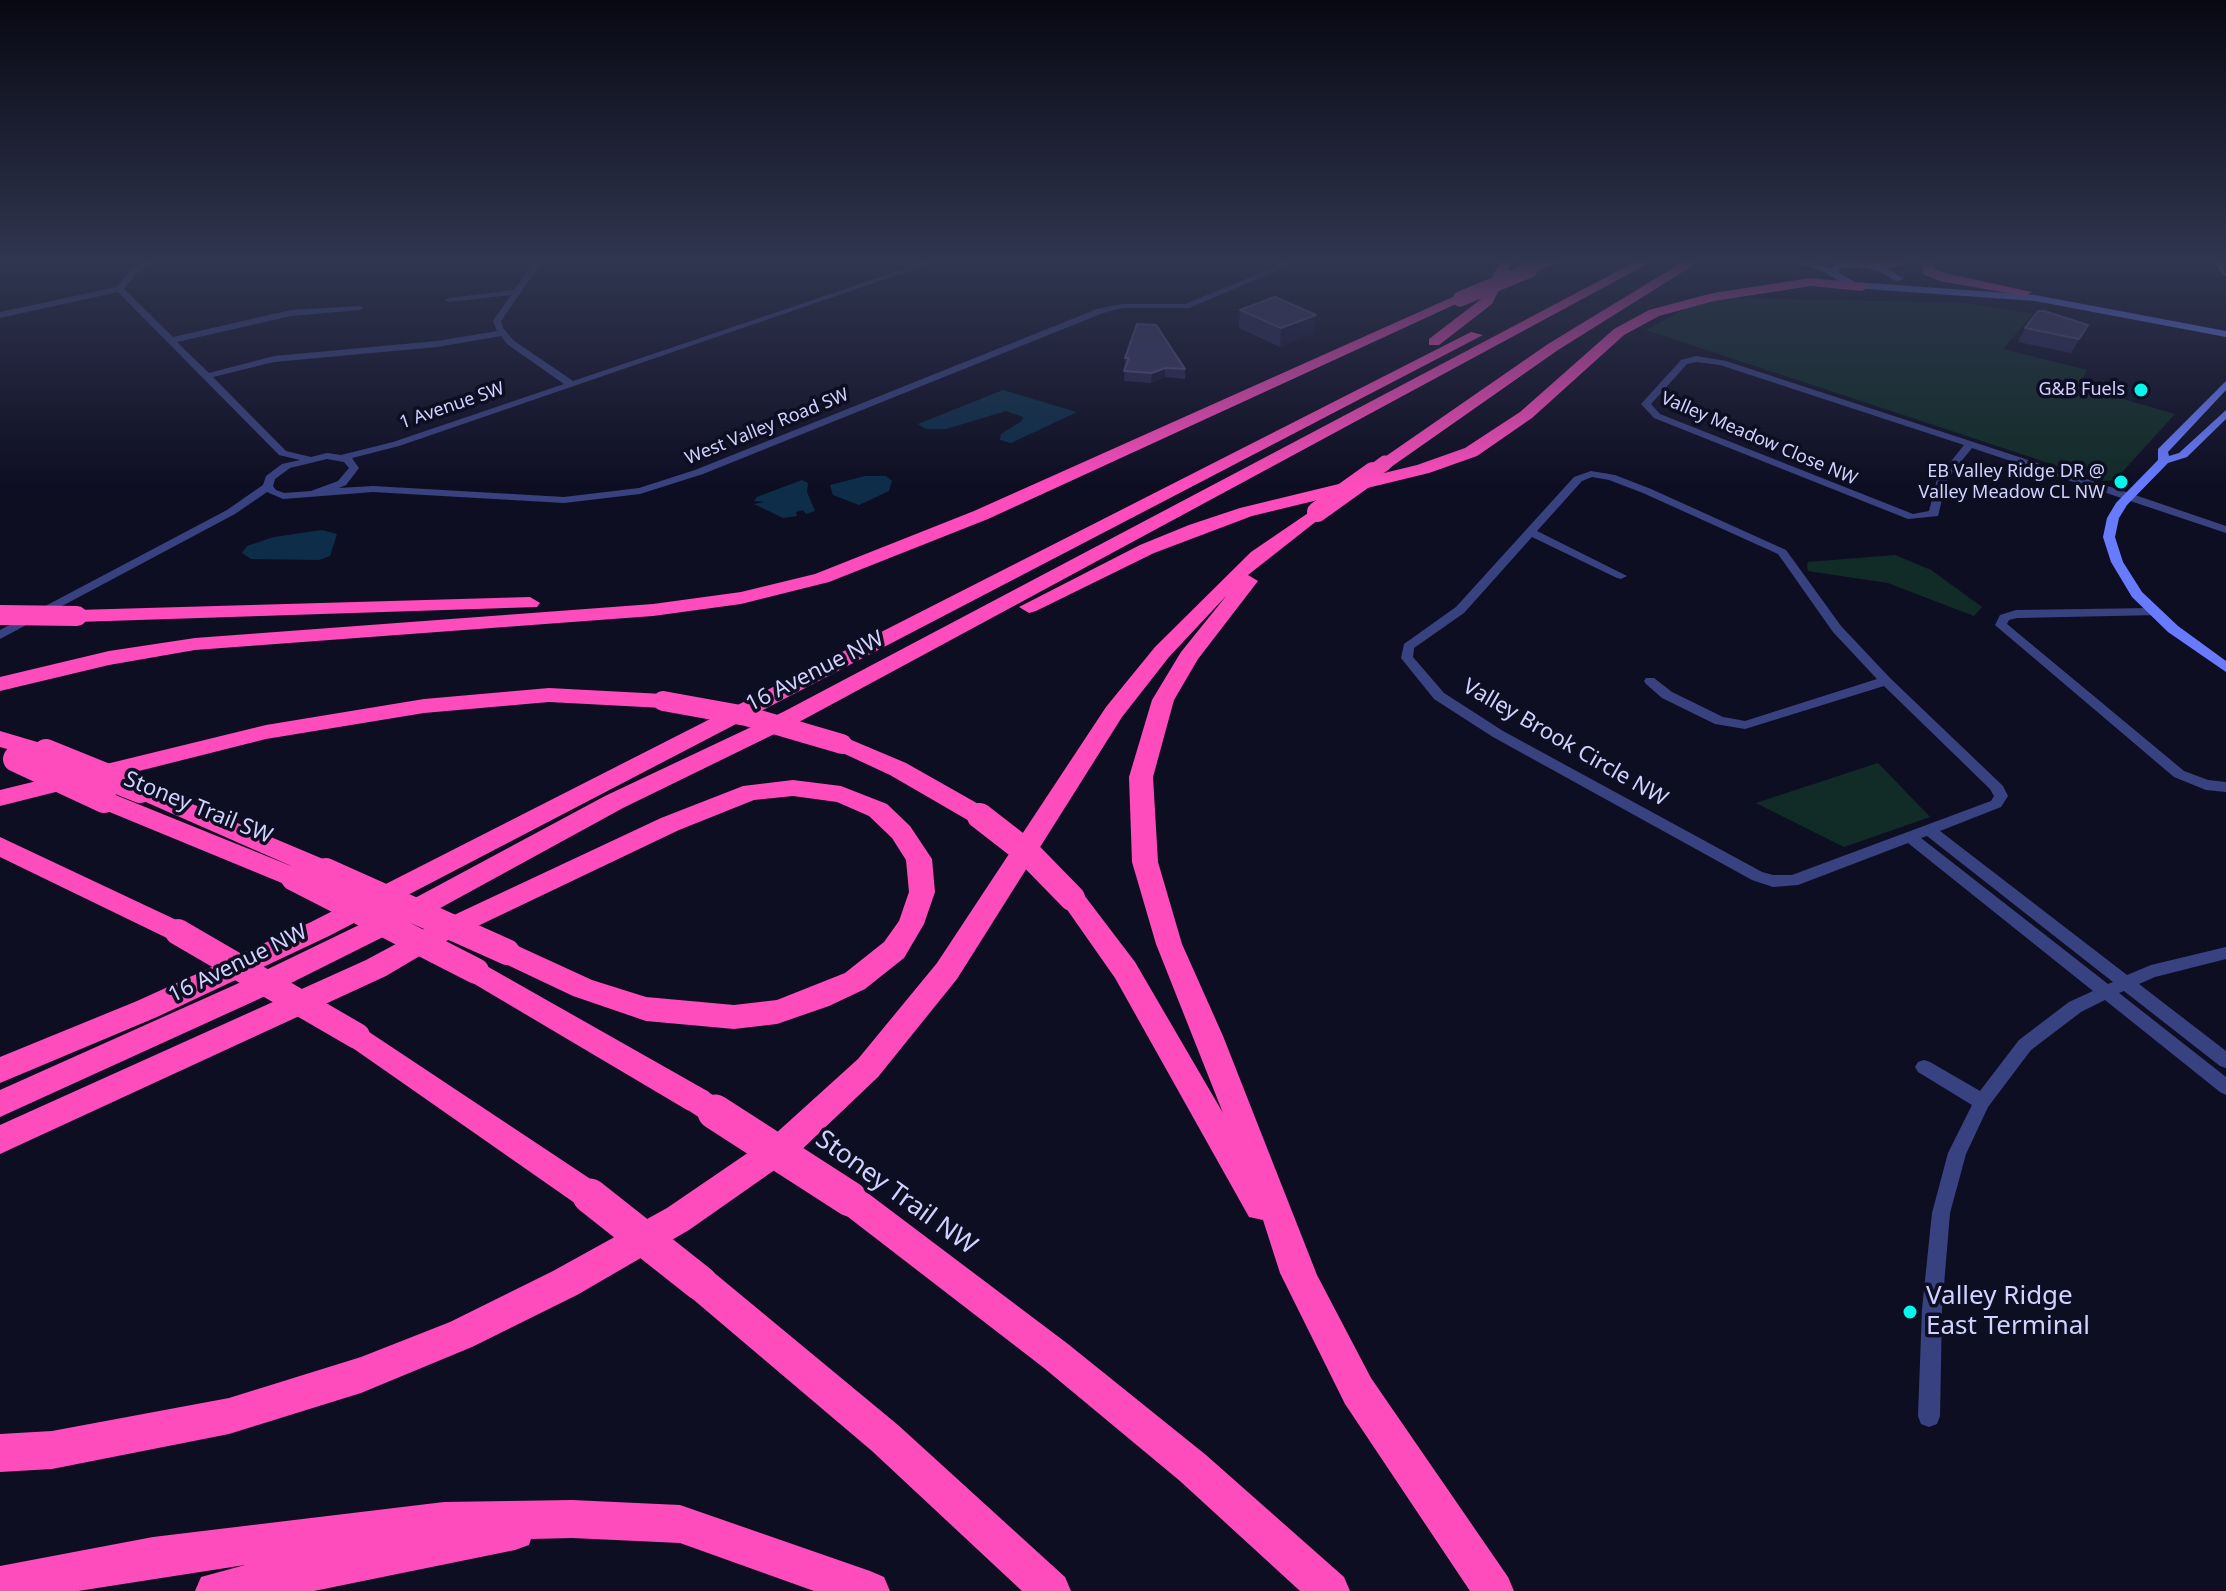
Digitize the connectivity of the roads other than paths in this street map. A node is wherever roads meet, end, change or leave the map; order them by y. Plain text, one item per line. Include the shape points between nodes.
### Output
1 (170, 337) edge
2 (185, 337) edge
3 (476, 337) edge
4 (507, 337) edge
5 (709, 337) edge
6 (1035, 337) edge
7 (1375, 337) edge
8 (1439, 337) edge
9 (1470, 337) edge
10 (1503, 337) edge
11 (1569, 337) edge
12 (1613, 337) edge
13 (2206, 337) edge
14 (173, 340) junction
15 (2226, 344) edge
16 (208, 376) junction
17 (571, 384) junction
18 (2226, 384) edge
19 (1360, 393) junction
20 (1826, 397) junction
21 (1811, 406) dead end
22 (2226, 413) edge
23 (396, 444) junction
24 (1970, 444) junction
25 (283, 453) junction
26 (311, 458) junction
27 (341, 458) junction
28 (2164, 461) junction
29 (280, 470) junction
30 (354, 470) junction
31 (268, 486) junction
32 (373, 489) junction
33 (321, 492) junction
34 (291, 496) junction
35 (2128, 496) junction
36 (231, 512) junction
37 (1317, 512) junction
38 (2226, 530) edge
39 (1531, 532) junction
40 (876, 558) junction
41 (1621, 576) dead end
42 (2154, 612) junction
43 (0, 615) edge
44 (0, 635) edge
45 (2226, 668) edge
46 (1650, 681) dead end
47 (1886, 681) junction
48 (855, 683) junction
49 (0, 684) edge
50 (0, 739) edge
51 (8, 755) edge
52 (2226, 787) edge
53 (0, 798) edge
54 (1929, 830) junction
55 (1910, 837) junction
56 (0, 846) edge
57 (375, 917) joint
58 (2226, 953) edge
59 (2124, 981) junction
60 (2104, 990) junction
61 (2226, 1061) edge
62 (1924, 1067) dead end
63 (0, 1070) edge
64 (2226, 1087) edge
65 (1982, 1102) junction
66 (0, 1104) edge
67 (0, 1140) edge
68 (1300, 1275) junction
69 (1929, 1416) dead end
70 (0, 1453) edge
71 (572, 1519) junction
72 (0, 1586) edge
73 (215, 1591) edge
74 (870, 1591) edge
75 (1051, 1591) edge
76 (1330, 1591) edge
77 (1494, 1591) edge

1 - 14 street
2 - 14 street
3 - 16 street via 274,359
4 - 17 street
5 - 17 street, 1 Avenue SW
6 - 32 street, West Valley Road SW via 640,491 564,500
7 - 40 highway, bridge
8 - 19 highway
9 - 19 highway, 16 Avenue NW
10 - 48 highway, 16 Avenue NW
11 - 37 highway, bridge
12 - 48 highway via 1506,431 1471,452 1196,529 904,668
13 - 15 street
14 - 16 street
16 - 25 street
17 - 23 street, 1 Avenue SW
18 - 28 street via 2162,451
19 - 63 highway, 16 Avenue NW via 320,929
20 - 21 street
20 - 24 street, Valley Meadow Close NW
20 - 24 street, Valley Meadow Close NW via 1696,359 1681,364 1646,406 1657,416 1912,517 1934,514 1945,473
22 - 28 street via 2183,455
23 - 27 street, 1 Avenue SW
23 - 30 street, 1 Avenue SW
24 - 35 street, Valley Meadow Close NW
25 - 26 street
25 - 29 street
26 - 27 street, 1 Avenue SW
26 - 29 street
27 - 30 street
28 - 35 street
29 - 31 street
30 - 32 street via 352,479
30 - 33 street, 1 Avenue SW via 342,483
31 - 34 street
31 - 36 street
32 - 33 street, West Valley Road SW
33 - 34 street, West Valley Road SW
34 - 36 street
35 - 38 street, Valley Meadow Close NW
35 - 42 street via 2113,518 2112,551 2123,575
36 - 44 street
37 - 68 highway via 1262,564 1189,657 1163,700 1141,777 1145,862 1169,944
37 - 70 highway via 1225,586 1162,652 1114,712 947,971 868,1068 785,1145 678,1219 565,1283 460,1335 361,1375 229,1416 52,1450
39 - 41 street
39 - 47 street, Valley Brook Circle NW via 1581,477 1603,475 1647,491 1782,552 1837,629
39 - 55 street, Valley Brook Circle NW via 1460,610 1408,647 1407,658 1439,696 1498,734 1765,879 1793,881
40 - 43 highway, bridge via 694,595
40 - 49 highway via 741,598 653,610 195,644
42 - 45 street
42 - 52 street via 2016,614 2001,625 2179,774
46 - 47 street via 1720,721 1745,725
47 - 54 street, Valley Brook Circle NW via 2001,796 1991,807
48 - 66 highway, 16 Avenue NW via 614,802 424,905
50 - 67 highway, bridge via 140,790 326,871 507,952 583,988 646,1009 734,1017 777,1012 819,998 855,981 894,950 911,924 922,892 919,859 878,810 841,794 793,788 751,792 681,819 431,937 376,968
51 - 57 highway, Stoney Trail SW, bridge
53 - 68 highway, bridge via 266,732 424,706 549,695 663,701 746,716 842,744 980,816 1029,854 1072,898 1125,970
54 - 55 street, Valley Brook Circle NW
54 - 59 street
55 - 60 street
56 - 75 highway, bridge via 178,932 357,1036 590,1196 885,1438
57 - 76 highway, Stoney Trail NW, bridge via 698,1101 850,1199 1056,1356 1193,1468
58 - 59 street
59 - 60 street
59 - 61 street
60 - 64 street
60 - 65 street via 2025,1045
62 - 65 street
65 - 69 street via 1957,1153 1941,1213
68 - 77 highway via 1358,1391
71 - 72 highway via 444,1521 153,1557
71 - 73 highway
71 - 74 highway via 680,1524

